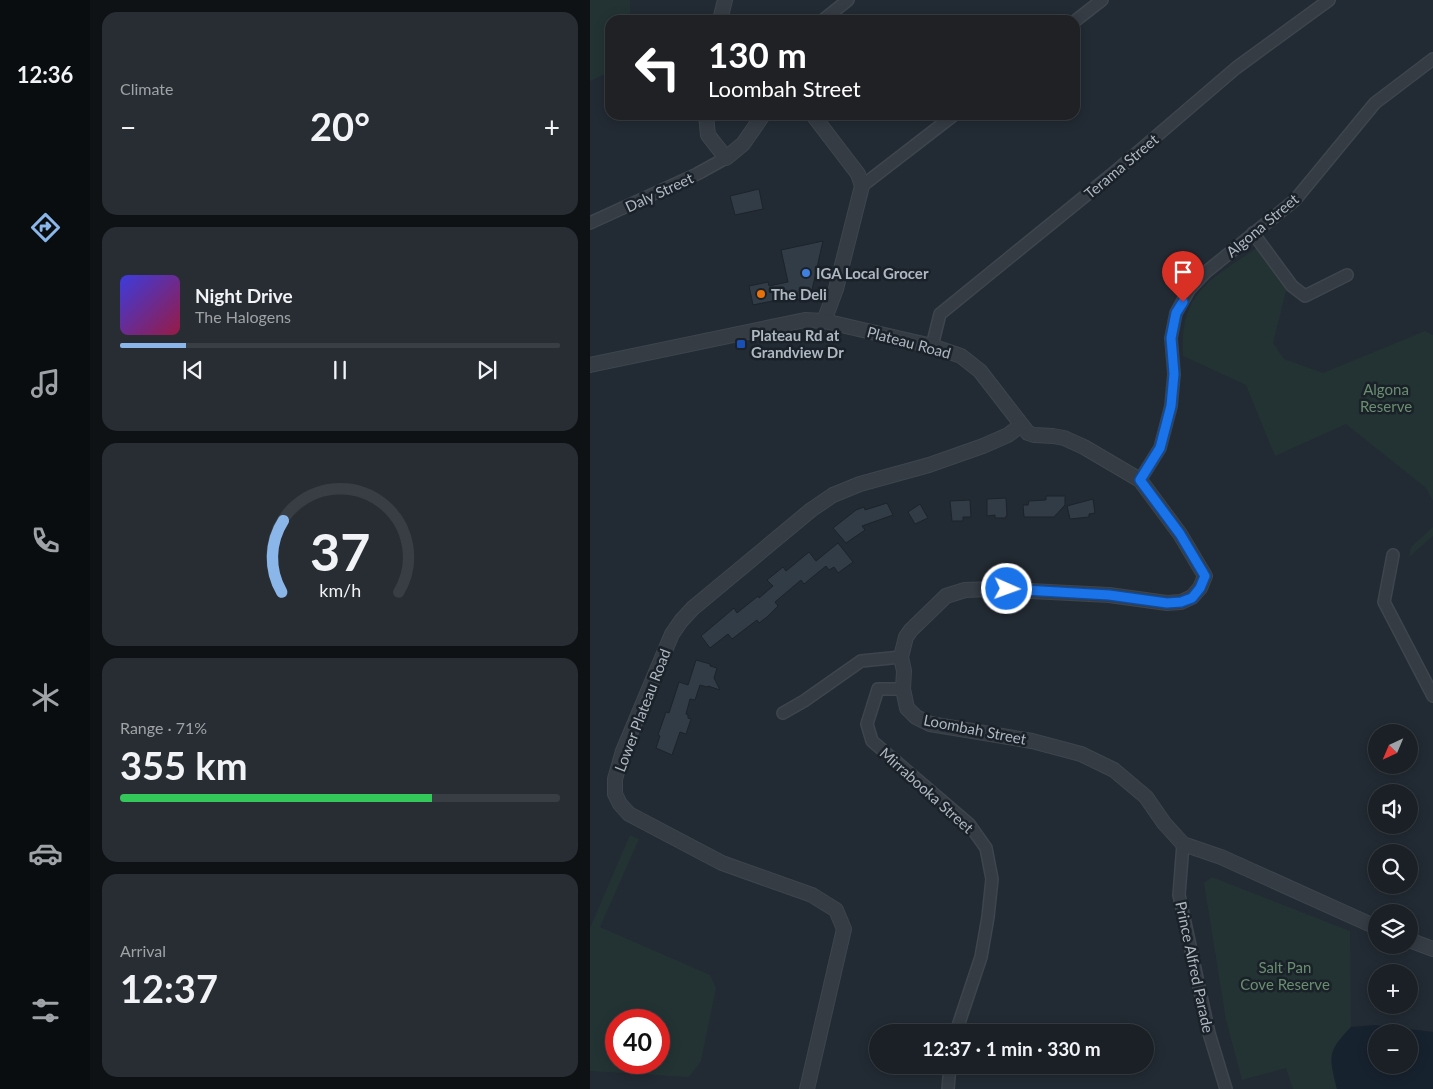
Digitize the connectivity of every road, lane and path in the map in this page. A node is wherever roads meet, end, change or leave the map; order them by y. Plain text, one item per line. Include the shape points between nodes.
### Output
1 (725, 0) edge
2 (848, 0) edge
3 (1102, 0) edge
4 (1329, 0) edge
5 (721, 15) edge
6 (829, 15) edge
7 (1080, 17) edge
8 (1433, 60) edge
9 (706, 120) edge
10 (760, 120) edge
11 (817, 120) edge
12 (948, 120) edge
13 (726, 158) junction
14 (862, 186) junction
15 (590, 223) edge
16 (1253, 233) junction
17 (1347, 274) dead end
18 (824, 321) junction
19 (932, 346) junction
20 (590, 365) edge
21 (1021, 424) junction
22 (1140, 480) junction
23 (1394, 555) dead end
24 (901, 656) junction
25 (903, 689) junction
26 (1433, 696) edge
27 (783, 713) dead end
28 (1183, 844) junction
29 (1368, 922) edge
30 (1418, 943) edge
31 (1433, 949) edge
32 (959, 1024) edge
33 (949, 1074) edge
34 (807, 1089) edge
35 (948, 1089) edge
36 (1226, 1089) edge

1 - 5 street
2 - 6 street
3 - 7 street
4 - 19 street, Terama Street via 1236,68 940,314
8 - 16 street, Algona Street via 1375,103 1295,200
9 - 13 street via 708,135
10 - 13 street via 743,144
11 - 14 street via 858,174
12 - 14 street
13 - 15 street, Daly Street
14 - 18 street via 836,289
16 - 17 street via 1292,286 1306,296
16 - 22 street, Algona Street via 1206,272 1176,313 1171,338 1174,374 1171,406 1160,448
18 - 19 street, Plateau Road
18 - 20 street, Plateau Road via 805,320
19 - 21 street, Plateau Road via 961,356 980,371
21 - 22 street, Loombah Street via 1034,435 1064,438 1084,447
21 - 34 street, Lower Plateau Road via 1008,435 983,446 860,484 833,495 811,510 681,621 672,634 623,751 615,779 615,794 629,814 722,863 812,895 836,910 844,929
22 - 24 street, Loombah Street via 1180,534 1205,576 1192,598 1167,603 1056,591 965,590 946,596 911,630
23 - 26 street via 1384,602
24 - 25 street, Loombah Street
24 - 27 street via 861,662
25 - 28 street, Loombah Street via 907,708 916,718 930,724 1032,741 1081,754 1114,770 1146,797
25 - 32 street, Mirrabooka Street via 878,689 867,724 872,741 969,824 986,848 992,879 981,957
28 - 29 street via 1221,857
28 - 36 street, Prince Alfred Parade via 1179,895 1209,1033
30 - 31 street
33 - 35 street

